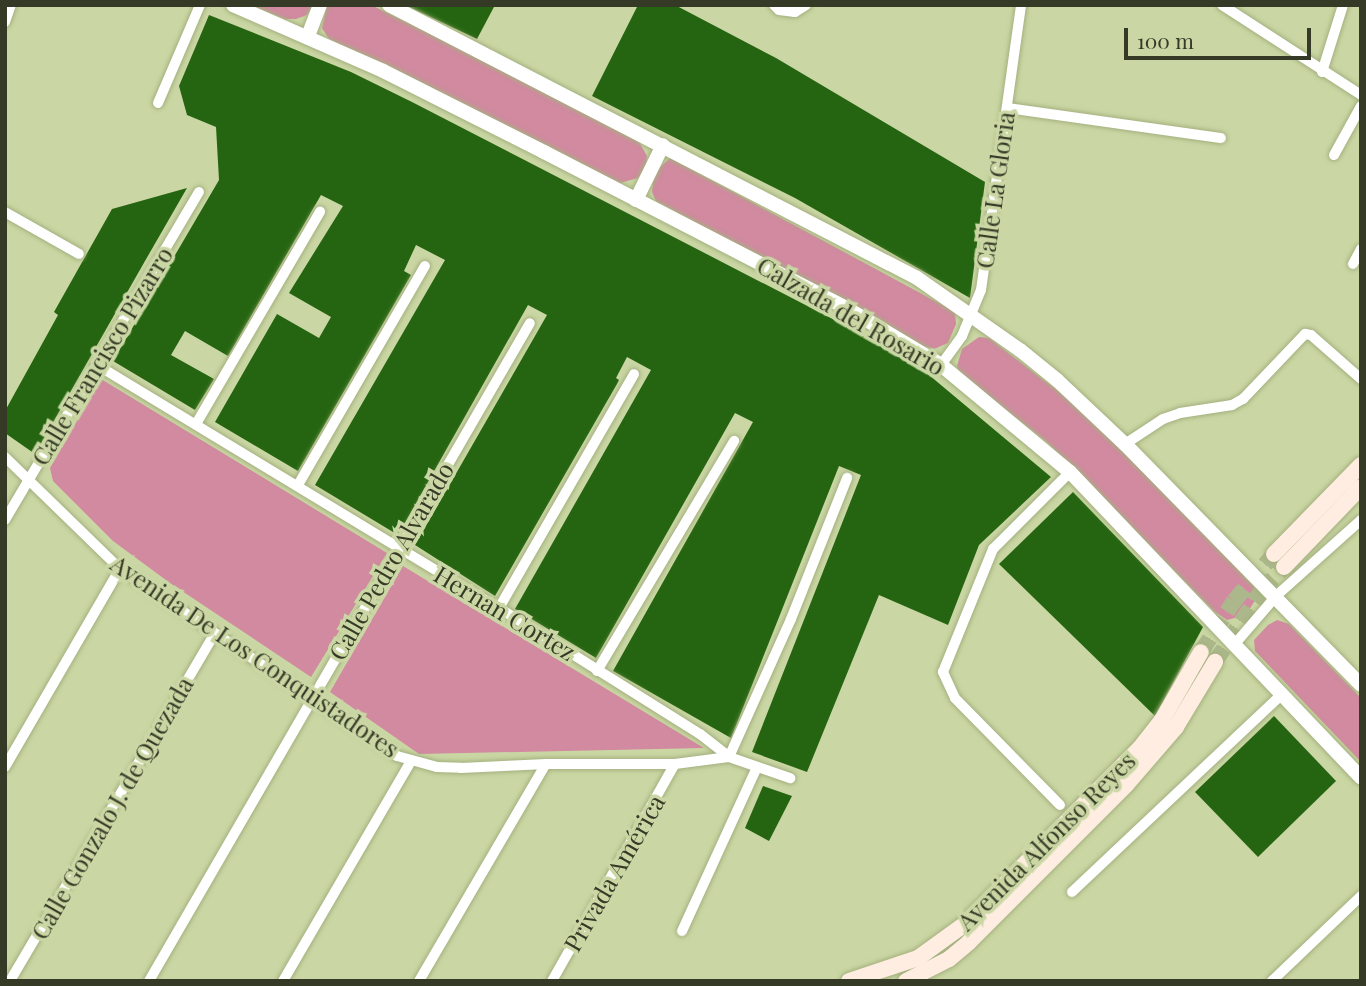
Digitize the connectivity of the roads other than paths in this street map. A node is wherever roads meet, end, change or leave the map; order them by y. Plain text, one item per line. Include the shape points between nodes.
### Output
1 (12, 5) edge
2 (200, 5) edge
3 (233, 5) edge
4 (320, 5) edge
5 (389, 5) edge
6 (774, 5) edge
7 (806, 5) edge
8 (1021, 5) edge
9 (1222, 5) edge
10 (1343, 5) edge
11 (5, 22) edge
12 (308, 36) junction
13 (1322, 72) junction
14 (1361, 95) edge
15 (158, 103) dead end
16 (1361, 106) edge
17 (1007, 108) junction
18 (1221, 138) dead end
19 (663, 145) junction
20 (1334, 155) dead end
21 (199, 192) dead end
22 (636, 200) junction
23 (5, 212) edge
24 (320, 212) dead end
25 (1361, 250) edge
26 (79, 254) dead end
27 (1353, 264) dead end
28 (425, 266) dead end
29 (972, 318) junction
30 (530, 323) dead end
31 (97, 365) junction
32 (940, 365) junction
33 (634, 373) dead end
34 (1361, 379) edge
35 (196, 424) junction
36 (734, 441) dead end
37 (1125, 444) junction
38 (5, 457) edge
39 (1361, 465) edge
40 (1070, 472) junction
41 (847, 478) dead end
42 (28, 481) junction
43 (298, 485) junction
44 (1361, 487) edge
45 (5, 520) edge
46 (1361, 520) edge
47 (398, 548) junction
48 (120, 569) junction
49 (1276, 596) junction
50 (499, 608) junction
51 (214, 634) junction
52 (1234, 645) junction
53 (1201, 652) tunnel mouth
54 (1215, 662) tunnel mouth
55 (597, 671) junction
56 (1361, 685) edge
57 (1281, 695) junction
58 (310, 699) junction
59 (729, 757) junction
60 (411, 761) junction
61 (546, 764) junction
62 (675, 764) junction
63 (5, 767) edge
64 (757, 767) junction
65 (790, 778) dead end
66 (1361, 778) edge
67 (1060, 805) dead end
68 (1072, 892) dead end
69 (1361, 897) edge
70 (682, 931) dead end
71 (10, 981) edge
72 (149, 981) edge
73 (283, 981) edge
74 (419, 981) edge
75 (552, 981) edge
76 (849, 981) edge
77 (906, 981) edge
78 (1272, 981) edge

1 - 11 street
2 - 15 street
3 - 12 street, Calzada del Rosario
4 - 12 street
5 - 19 street
6 - 7 street via 795,12
8 - 17 street, Calle La Gloria
9 - 13 street
10 - 13 street
12 - 22 street, Calzada del Rosario
13 - 14 street
16 - 20 street
17 - 18 street
17 - 29 street, Calle La Gloria via 984,271
19 - 22 street
19 - 29 street via 916,278
21 - 31 street, Calle Francisco Pizarro
22 - 32 street, Calzada del Rosario via 850,310
23 - 26 street
24 - 35 street
25 - 27 street
28 - 43 street
29 - 32 street, Calle La Gloria
29 - 37 street via 1058,380
30 - 47 street, Calle Pedro Alvarado
31 - 35 street, Hernan Cortez
31 - 42 street, Calle Francisco Pizarro
32 - 40 street, Calzada del Rosario
33 - 50 street
34 - 37 street via 1308,334 1302,335 1243,399 1172,416
35 - 43 street, Hernan Cortez
36 - 55 street
37 - 49 street
38 - 42 street, Avenida De Los Conquistadores
39 - 44 main road via 1279,560
40 - 52 street, Calzada del Rosario
40 - 67 street via 993,549 943,672 955,698
41 - 59 street
42 - 45 street, Calle Francisco Pizarro
42 - 48 street, Avenida De Los Conquistadores
43 - 47 street, Hernan Cortez
46 - 49 street
47 - 50 street, Hernan Cortez
47 - 58 street, Calle Pedro Alvarado
48 - 51 street, Avenida De Los Conquistadores
48 - 63 street
49 - 52 street
49 - 56 street
50 - 55 street, Hernan Cortez
51 - 58 street, Avenida De Los Conquistadores
51 - 71 street, Calle Gonzalo J. de Quezada
52 - 57 street, Calzada del Rosario
53 - 76 main road, Avenida Alfonso Reyes via 1162,720 1140,748 965,924 918,958
54 - 77 main road, Avenida Alfonso Reyes via 1176,727 1126,785 969,942 937,966
55 - 59 street, Hernan Cortez via 701,734
57 - 66 street, Calzada del Rosario
57 - 68 street
58 - 60 street, Avenida De Los Conquistadores via 373,742
58 - 72 street, Calle Pedro Alvarado
59 - 62 street, Avenida De Los Conquistadores
59 - 64 street, Avenida De Los Conquistadores
60 - 61 street, Avenida De Los Conquistadores via 461,768
60 - 73 street
61 - 62 street, Avenida De Los Conquistadores
61 - 74 street
62 - 75 street, Privada América
64 - 65 street, Avenida De Los Conquistadores
64 - 70 street
69 - 78 street

